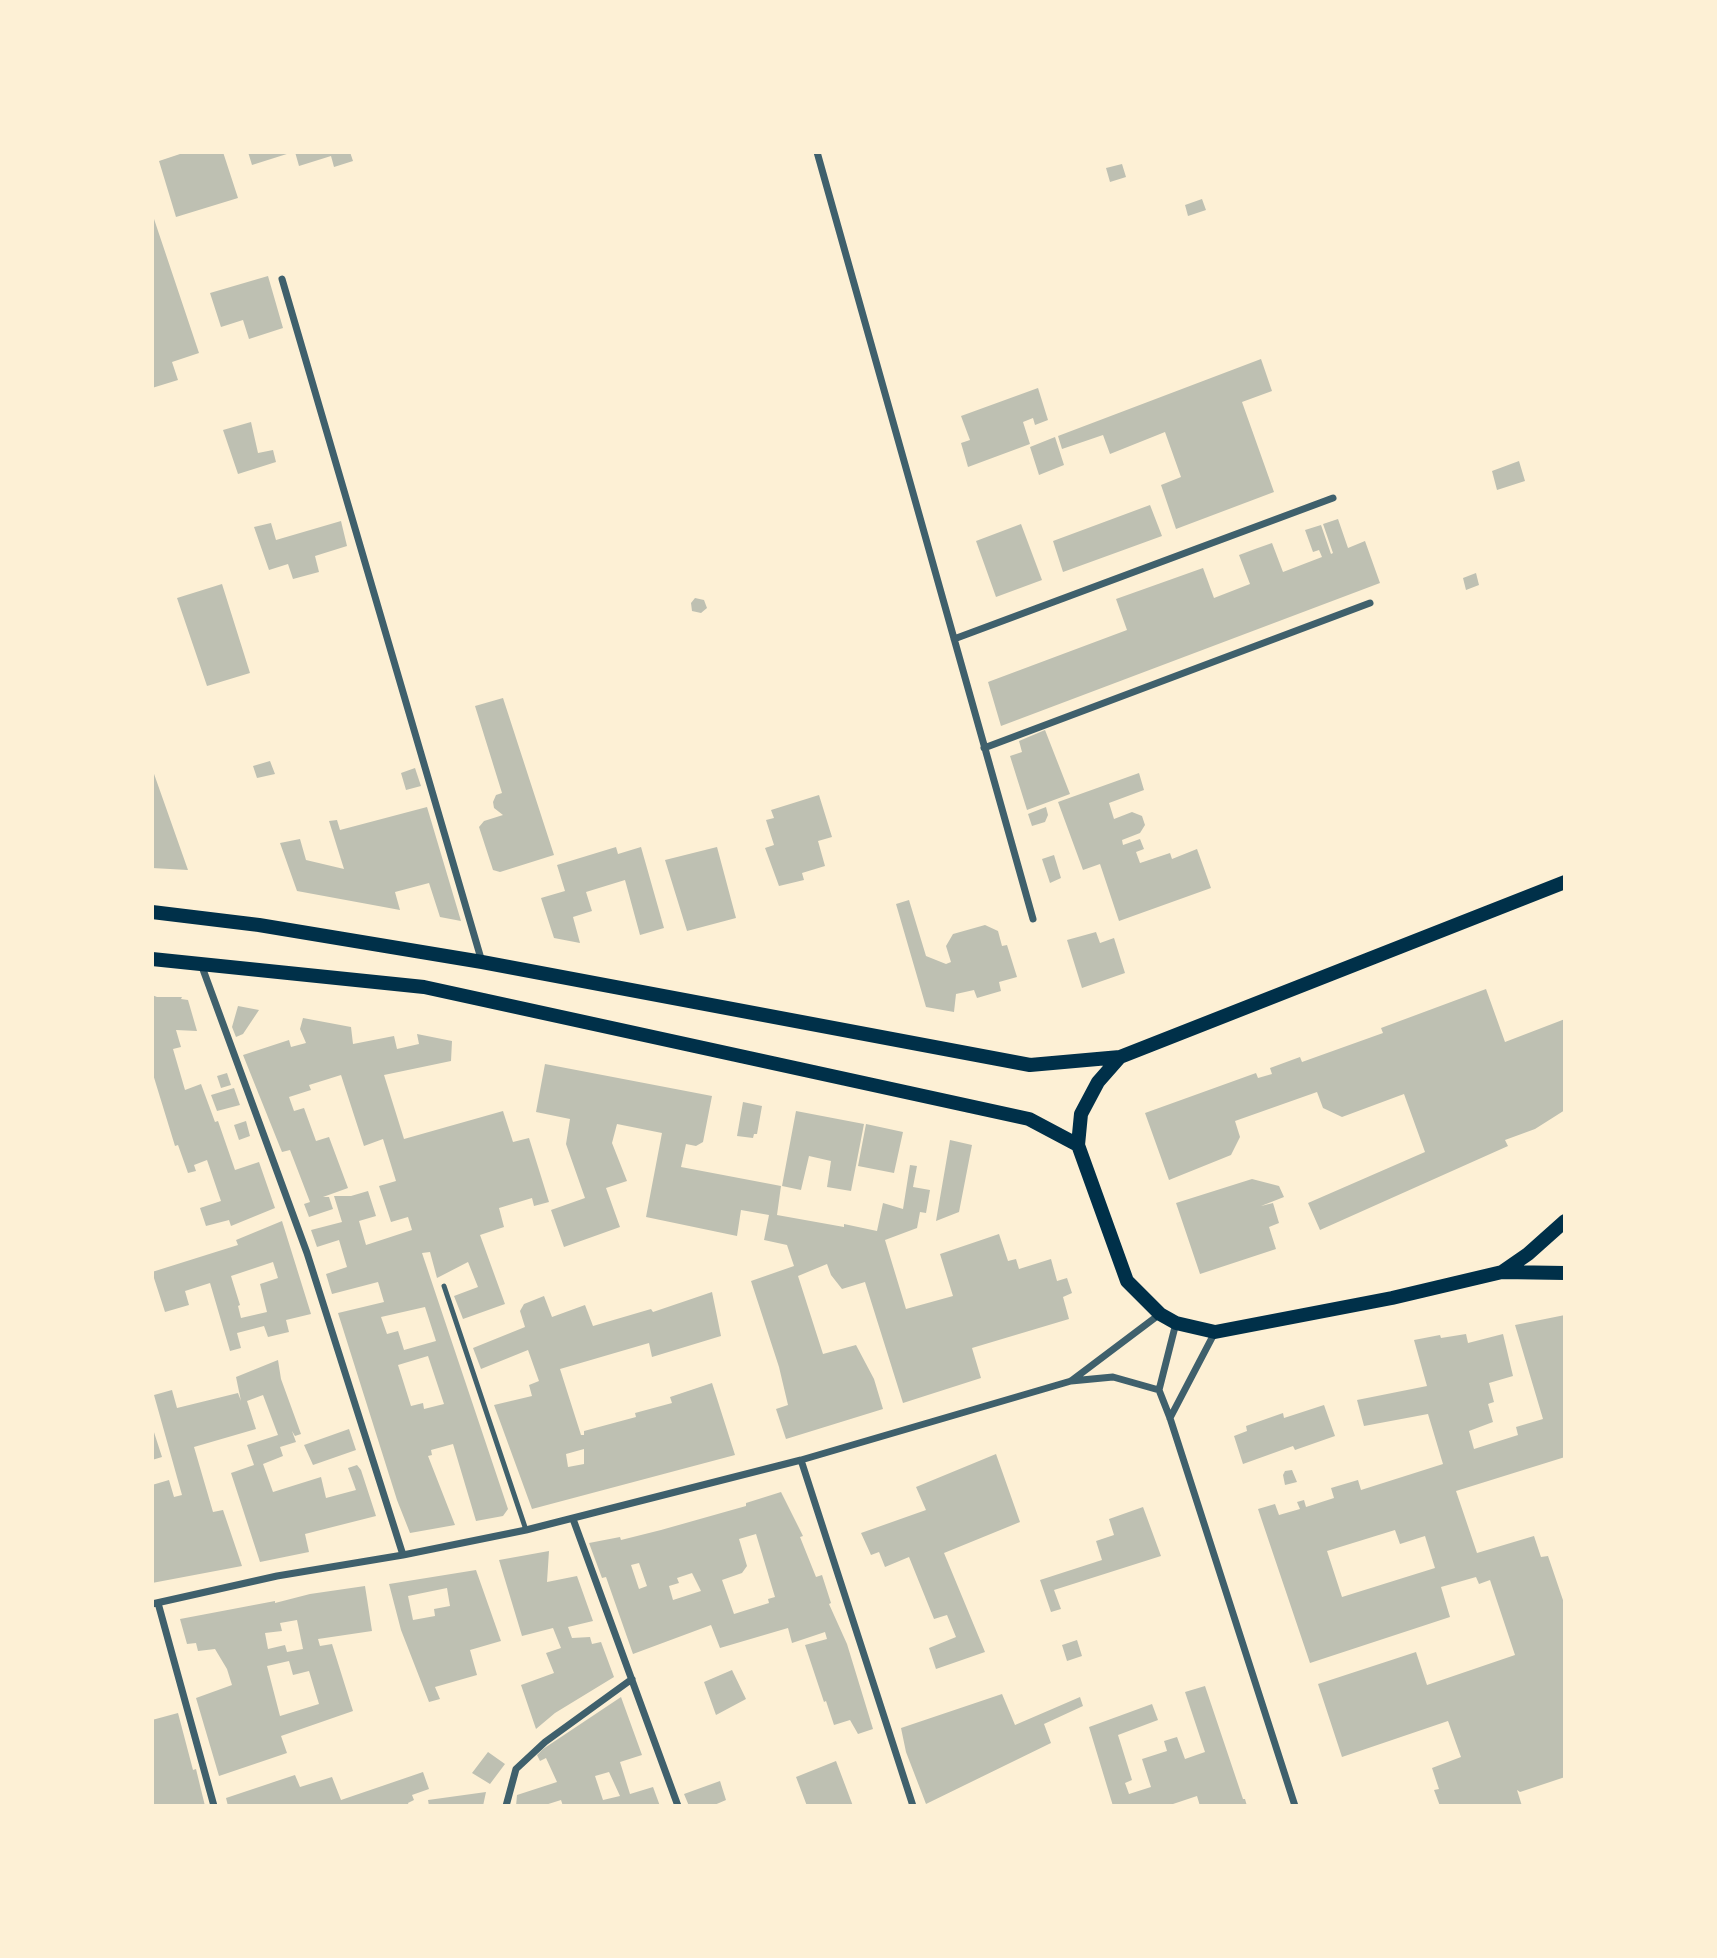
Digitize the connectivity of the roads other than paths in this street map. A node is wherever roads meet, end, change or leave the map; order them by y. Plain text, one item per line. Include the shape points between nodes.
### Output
1 (817, 152) edge
2 (282, 279) dead end
3 (1333, 498) dead end
4 (1370, 603) dead end
5 (954, 639) junction
6 (984, 748) junction
7 (1564, 881) edge
8 (152, 912) edge
9 (1033, 919) dead end
10 (152, 960) edge
11 (482, 962) junction
12 (201, 964) junction
13 (1119, 1057) junction
14 (1078, 1145) junction
15 (1565, 1221) edge
16 (1503, 1272) junction
17 (1565, 1273) edge
18 (444, 1286) dead end
19 (1160, 1314) junction
20 (1176, 1323) junction
21 (1215, 1332) junction
22 (1071, 1381) junction
23 (1159, 1390) junction
24 (1170, 1418) junction
25 (802, 1460) junction
26 (573, 1519) junction
27 (526, 1530) junction
28 (403, 1555) junction
29 (155, 1604) edge
30 (632, 1679) junction
31 (214, 1806) edge
32 (506, 1806) edge
33 (678, 1806) edge
34 (913, 1806) edge
35 (1295, 1806) edge

1 - 5 street
2 - 11 street
3 - 5 street
4 - 6 street
5 - 6 street
6 - 9 street
7 - 13 main road
8 - 11 main road
10 - 12 main road
11 - 13 main road via 1030,1065
12 - 14 main road via 424,986 1029,1119
12 - 28 street via 307,1253
13 - 14 main road via 1098,1082 1081,1114
14 - 19 main road via 1127,1281
15 - 16 main road
16 - 17 main road
16 - 21 main road
18 - 27 lane
19 - 20 main road
19 - 22 street
20 - 21 main road
20 - 23 street
21 - 24 street
22 - 23 street via 1113,1377
22 - 25 street
23 - 24 street
24 - 35 street
25 - 26 street
25 - 34 street
26 - 27 street
26 - 30 street
27 - 28 street
28 - 29 street via 276,1576
29 - 31 street
30 - 32 street via 545,1742 516,1769
30 - 33 street

